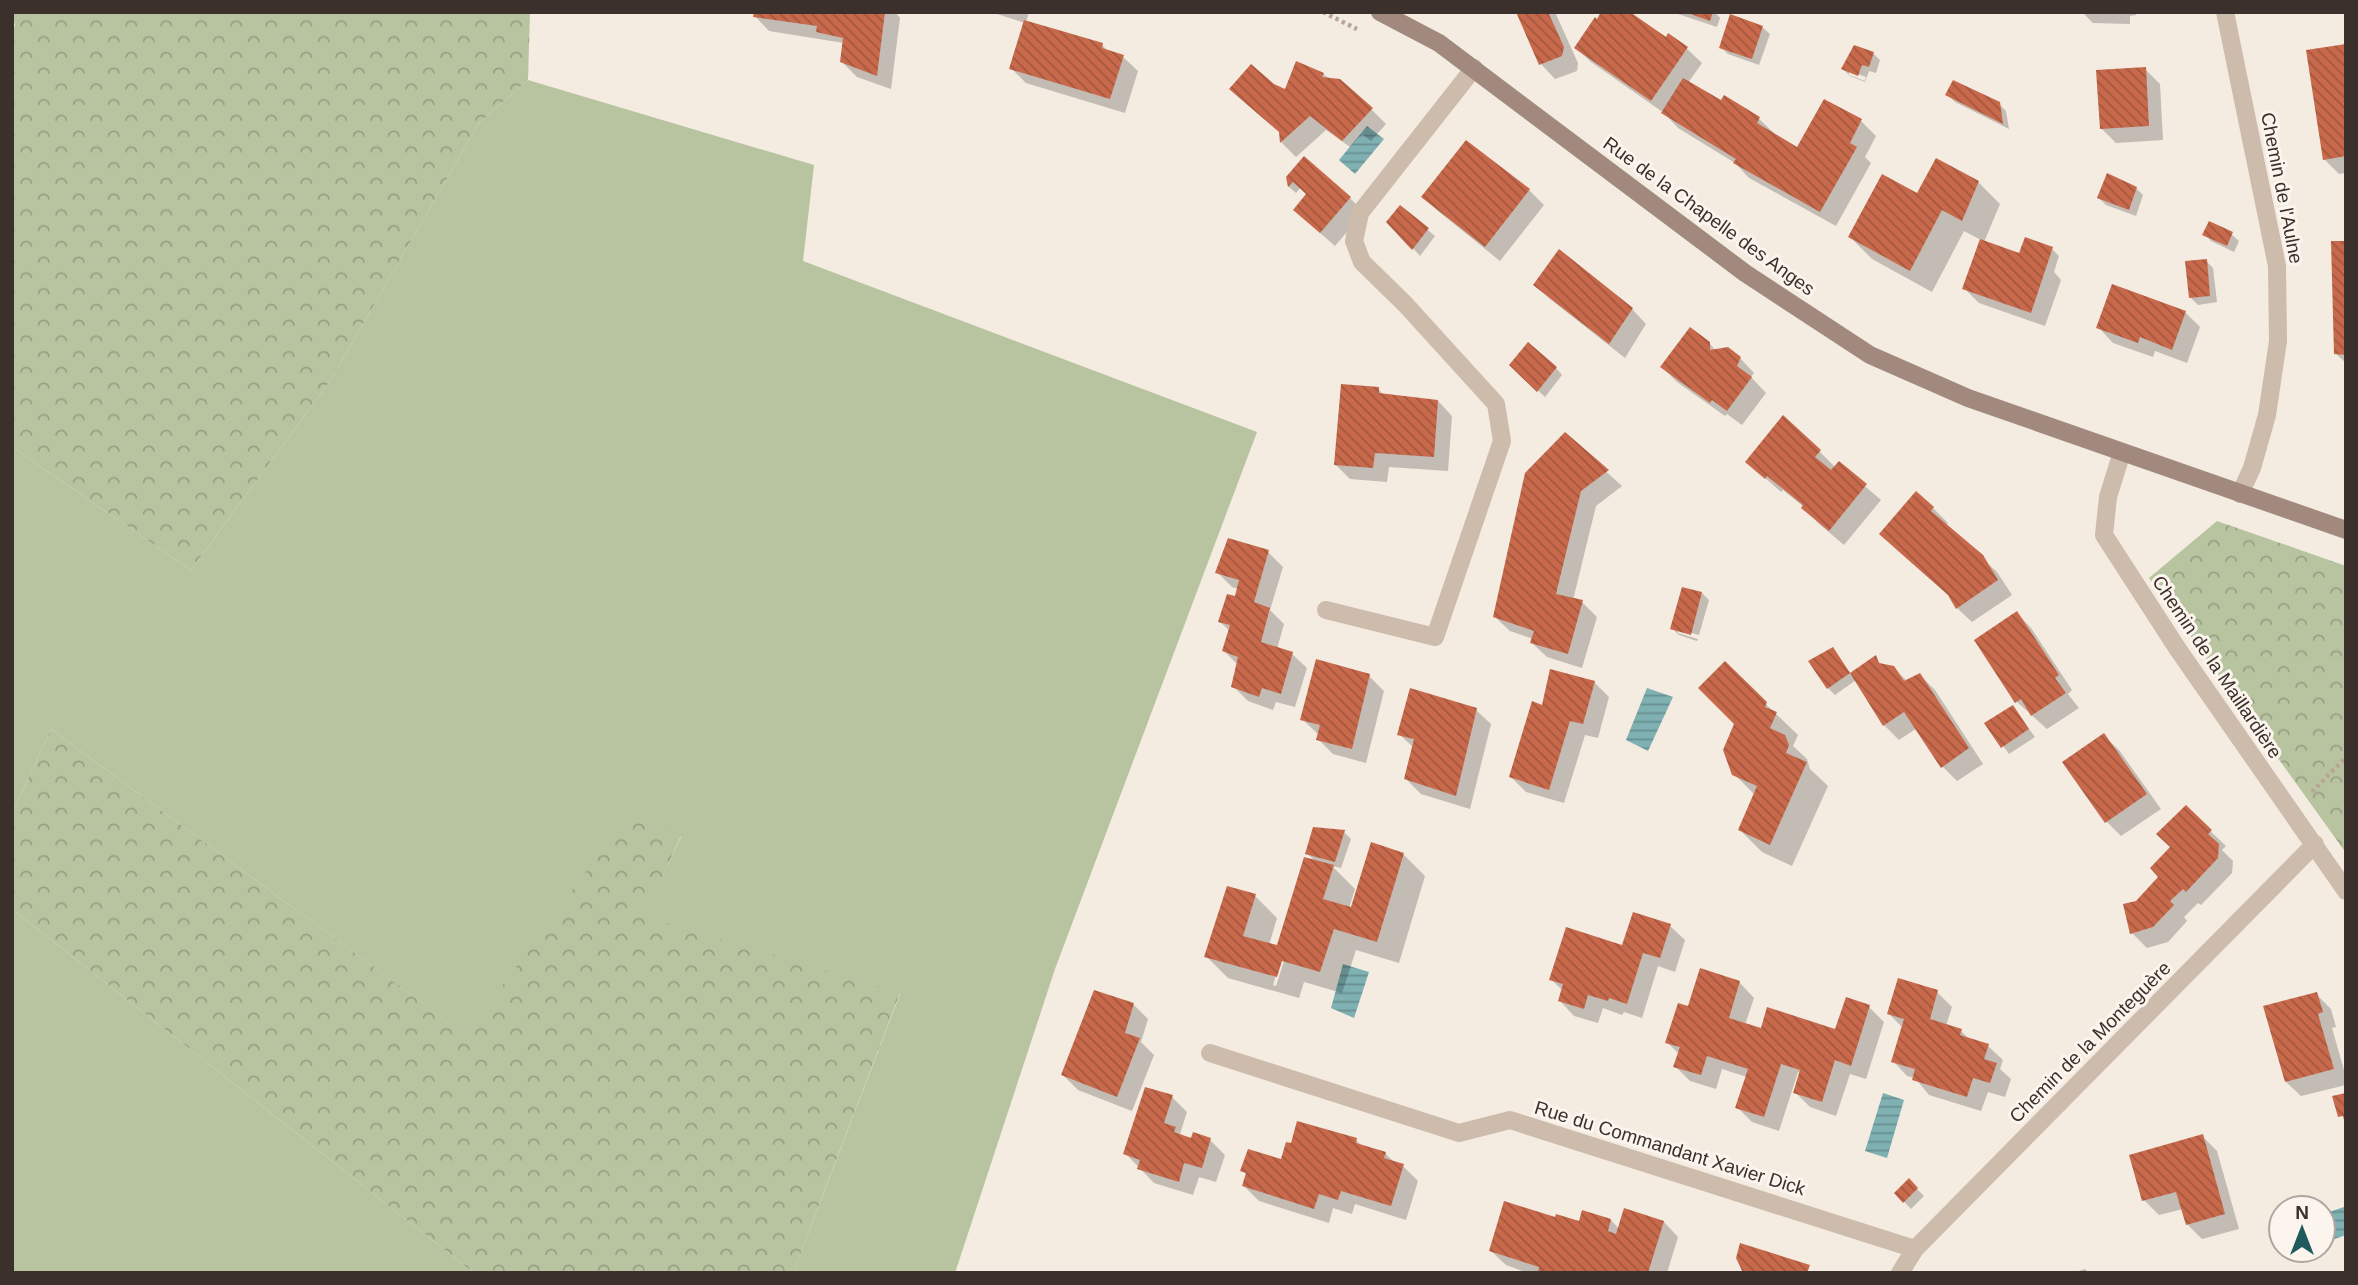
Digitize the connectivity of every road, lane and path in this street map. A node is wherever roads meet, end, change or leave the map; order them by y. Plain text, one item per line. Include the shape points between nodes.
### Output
1 (1380, 12) edge
2 (2225, 12) edge
3 (1474, 68) junction
4 (2122, 452) junction
5 (2240, 494) junction
6 (2346, 530) edge
7 (1326, 610) dead end
8 (2346, 757) edge
9 (2292, 813) junction
10 (2315, 844) junction
11 (2346, 891) edge
12 (1210, 1053) dead end
13 (1915, 1249) junction
14 (1900, 1273) edge

1 - 3 main road, Rue de la Chapelle des Anges via 1439,43
2 - 5 street, Chemin de l'Aulne via 2277,266 2278,341 2267,415
3 - 4 main road, Rue de la Chapelle des Anges via 1745,273 1870,355 1968,398
3 - 7 street via 1360,213 1354,241 1362,262 1496,404 1502,440 1435,637
4 - 5 main road, Rue de la Chapelle des Anges
4 - 9 street, Chemin de la Maillardière via 2108,497 2104,535
5 - 6 main road, Rue de la Chapelle des Anges
8 - 9 path
9 - 10 street, Chemin de la Maillardière
10 - 11 street, Chemin de la Maillardière
10 - 13 street, Chemin de la Monteguère
12 - 13 street, Rue du Commandant Xavier Dick via 1459,1133 1510,1120
13 - 14 street, Chemin de la Monteguère

